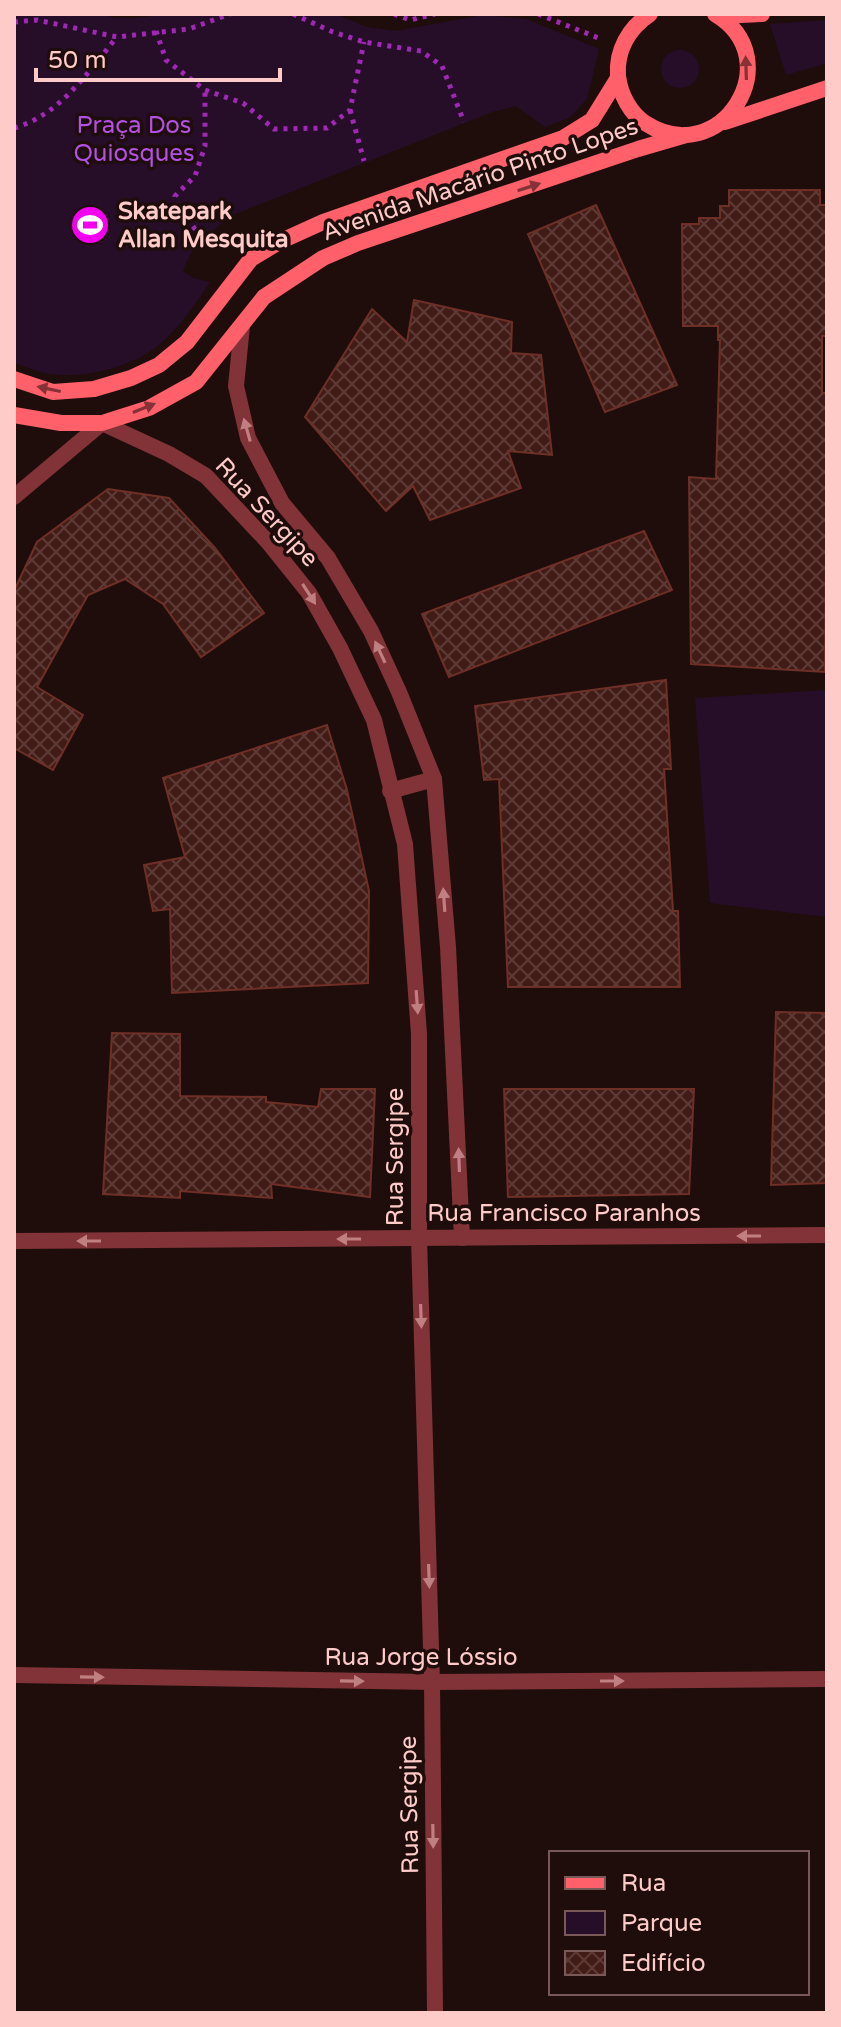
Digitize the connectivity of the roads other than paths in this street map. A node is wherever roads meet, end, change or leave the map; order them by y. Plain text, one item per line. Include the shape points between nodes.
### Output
1 (650, 14) edge
2 (762, 14) edge
3 (717, 15) edge
4 (618, 78) junction
5 (827, 88) edge
6 (720, 123) junction
7 (686, 135) junction
8 (242, 326) junction
9 (14, 379) edge
10 (14, 415) edge
11 (102, 423) junction
12 (14, 497) edge
13 (434, 779) junction
14 (390, 791) junction
15 (827, 1235) edge
16 (419, 1238) junction
17 (462, 1238) junction
18 (14, 1241) edge
19 (14, 1675) edge
20 (827, 1679) edge
21 (432, 1682) junction
22 (435, 2013) edge

1 - 4 main road via 622,47
2 - 3 main road
6 -> 3 main road via 743,96 748,69 742,43
4 - 7 main road via 622,94 641,120 655,129
4 -> 9 main road, Avenida Macário Pinto Lopes via 592,120 563,138 323,222 251,259 187,342 159,365 94,389 53,392
5 - 6 main road
6 - 7 main road, Avenida Macário Pinto Lopes
8 -> 7 main road, Avenida Macário Pinto Lopes via 264,297 323,258
11 -> 8 main road, Avenida Macário Pinto Lopes via 149,408 196,382
13 -> 8 street, Rua Sergipe via 371,631 328,558 282,503 248,438 236,386
10 - 11 main road, Avenida Macário Pinto Lopes
11 - 12 street
11 -> 14 street, Rua Sergipe via 206,476 309,593 374,720
13 - 14 street
17 -> 13 street, Rua Sergipe
14 -> 16 street, Rua Sergipe via 405,844 411,906 419,1034
15 -> 17 street, Rua Francisco Paranhos
16 - 17 street, Rua Francisco Paranhos
16 -> 18 street, Rua Francisco Paranhos
16 -> 21 street, Rua Sergipe
19 -> 21 street, Rua Jorge Lóssio
21 -> 20 street, Rua Jorge Lóssio
21 -> 22 street, Rua Sergipe

